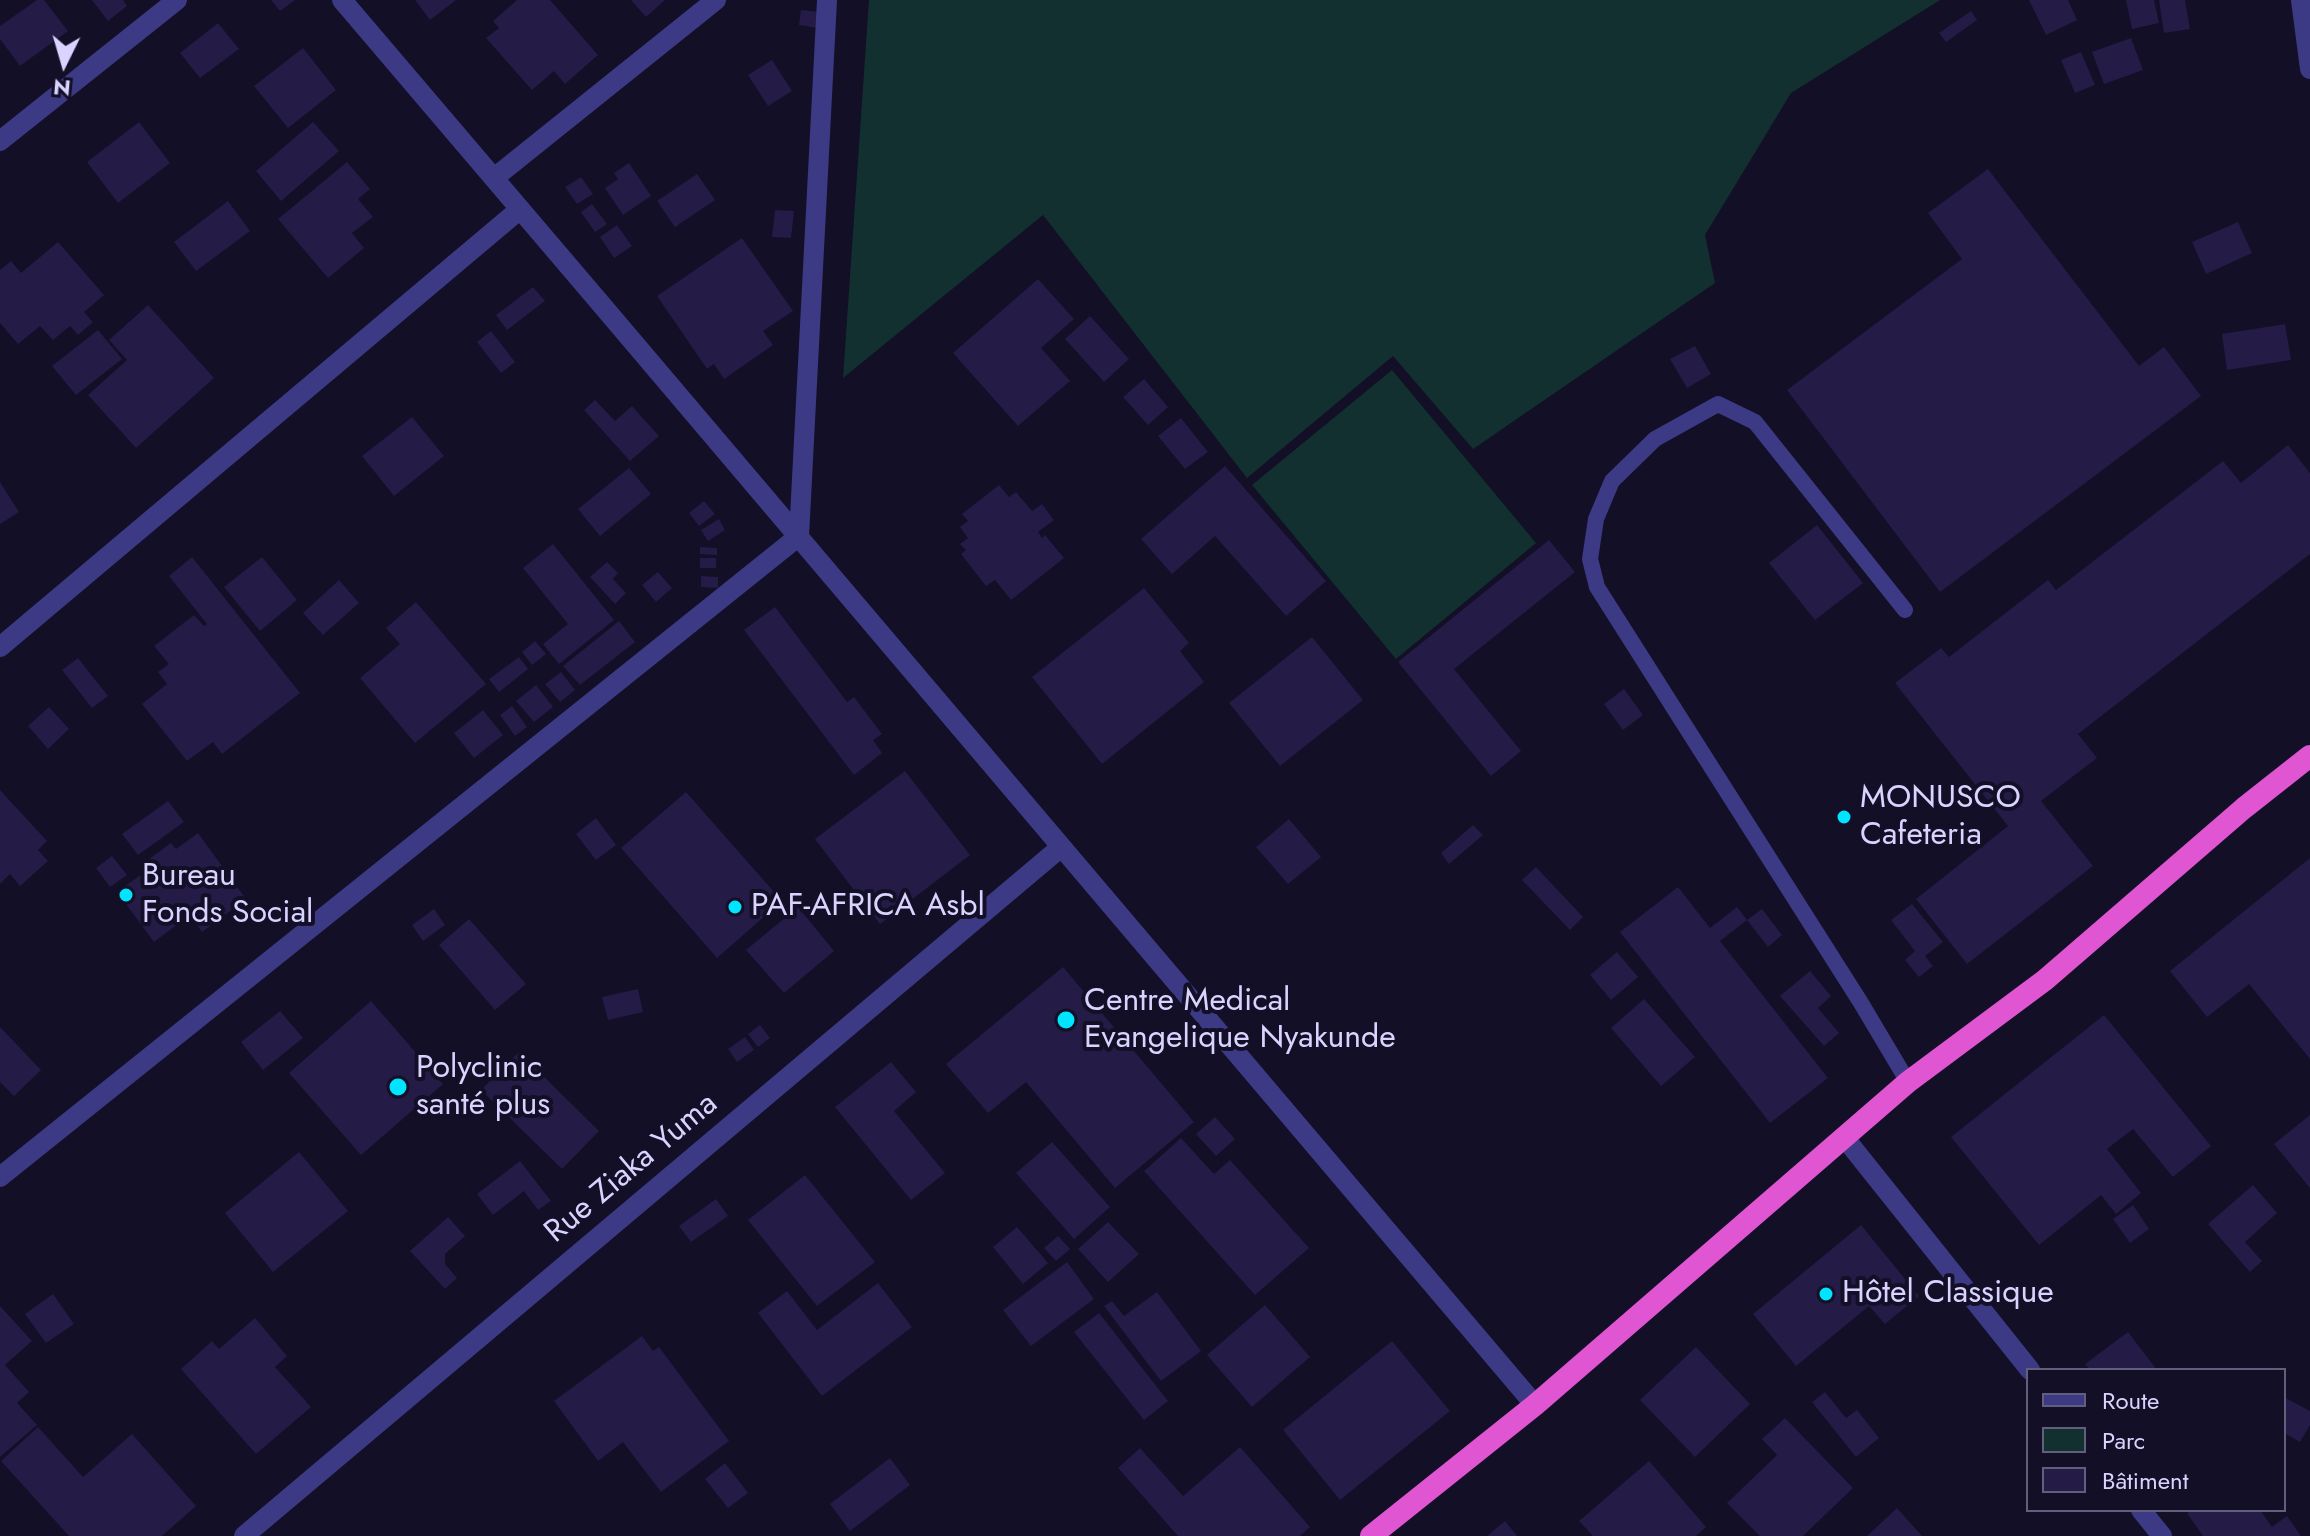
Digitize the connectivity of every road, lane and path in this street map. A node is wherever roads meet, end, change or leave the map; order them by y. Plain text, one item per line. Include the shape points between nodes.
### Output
1 (177, 0) edge
2 (342, 0) edge
3 (716, 0) edge
4 (827, 0) edge
5 (2301, 0) edge
6 (2310, 69) edge
7 (0, 141) edge
8 (494, 178) junction
9 (519, 210) junction
10 (799, 536) junction
11 (1905, 610) dead end
12 (0, 647) edge
13 (2310, 756) edge
14 (1060, 848) junction
15 (1908, 1082) junction
16 (1844, 1137) junction
17 (0, 1177) edge
18 (2028, 1368) edge
19 (1535, 1405) junction
20 (2143, 1512) edge
21 (244, 1536) edge
22 (1371, 1536) edge
23 (2162, 1536) edge

1 - 7 street
2 - 8 street
3 - 8 street
4 - 10 street
5 - 6 street
8 - 9 street
9 - 10 street
9 - 12 street
10 - 14 street
10 - 17 street
11 - 15 lane via 1755,422 1718,404 1655,439 1612,481 1596,519 1590,559 1597,587
13 - 15 highway via 2045,980
14 - 19 street
14 - 21 street, Rue Ziaka Yuma
15 - 16 highway
16 - 18 street
16 - 19 highway
19 - 22 highway
20 - 23 street

